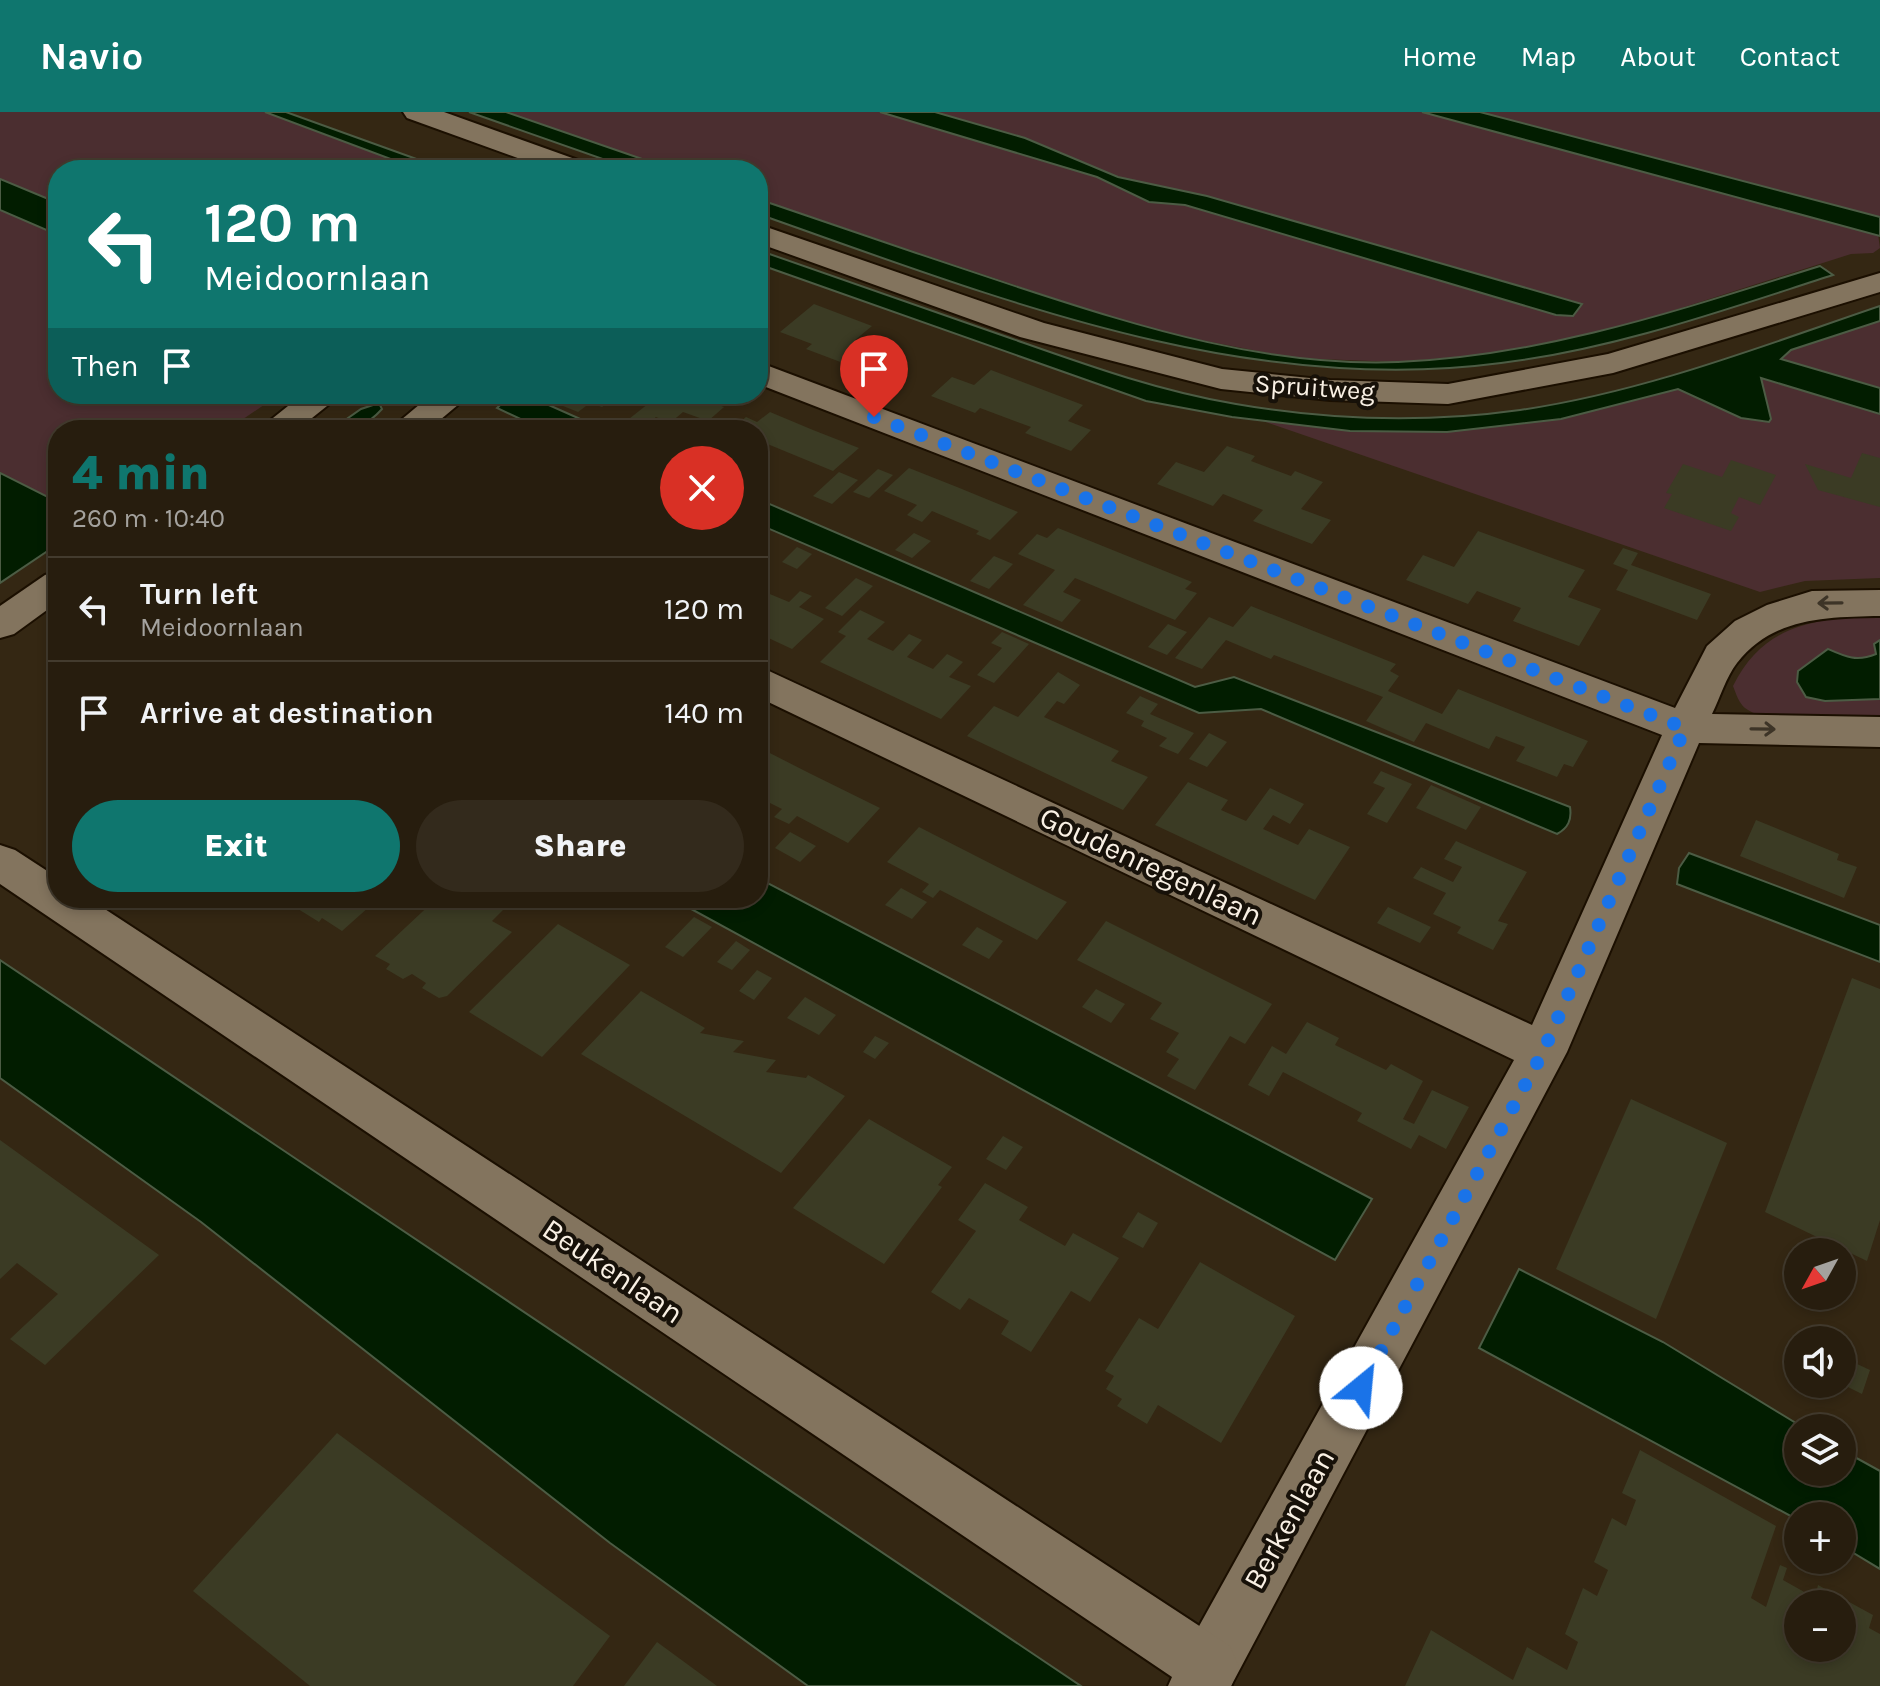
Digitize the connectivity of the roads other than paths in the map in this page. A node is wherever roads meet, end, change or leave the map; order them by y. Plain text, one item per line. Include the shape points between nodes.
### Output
1 (417, 112) edge
2 (551, 160) edge
3 (768, 237) edge
4 (1880, 282) edge
5 (768, 376) edge
6 (311, 404) edge
7 (440, 404) edge
8 (289, 420) edge
9 (419, 420) edge
10 (48, 591) edge
11 (1880, 603) edge
12 (0, 625) edge
13 (768, 685) edge
14 (1685, 728) junction
15 (1880, 732) edge
16 (0, 862) edge
17 (48, 895) edge
18 (68, 908) edge
19 (1543, 1052) junction
20 (1203, 1677) edge

1 - 2 street
3 - 4 street, Spruitweg via 1032,330 1221,379 1330,390 1448,394 1613,363
5 - 14 street
6 - 8 street
7 - 9 street
10 - 12 street
11 -> 14 street, Berkenlaan via 1812,604 1749,630 1721,656
13 - 19 street, Goudenregenlaan
14 -> 15 street
14 - 19 street, Berkenlaan
16 - 17 street, Beukenlaan
18 - 20 street, Beukenlaan
19 - 20 street, Berkenlaan

